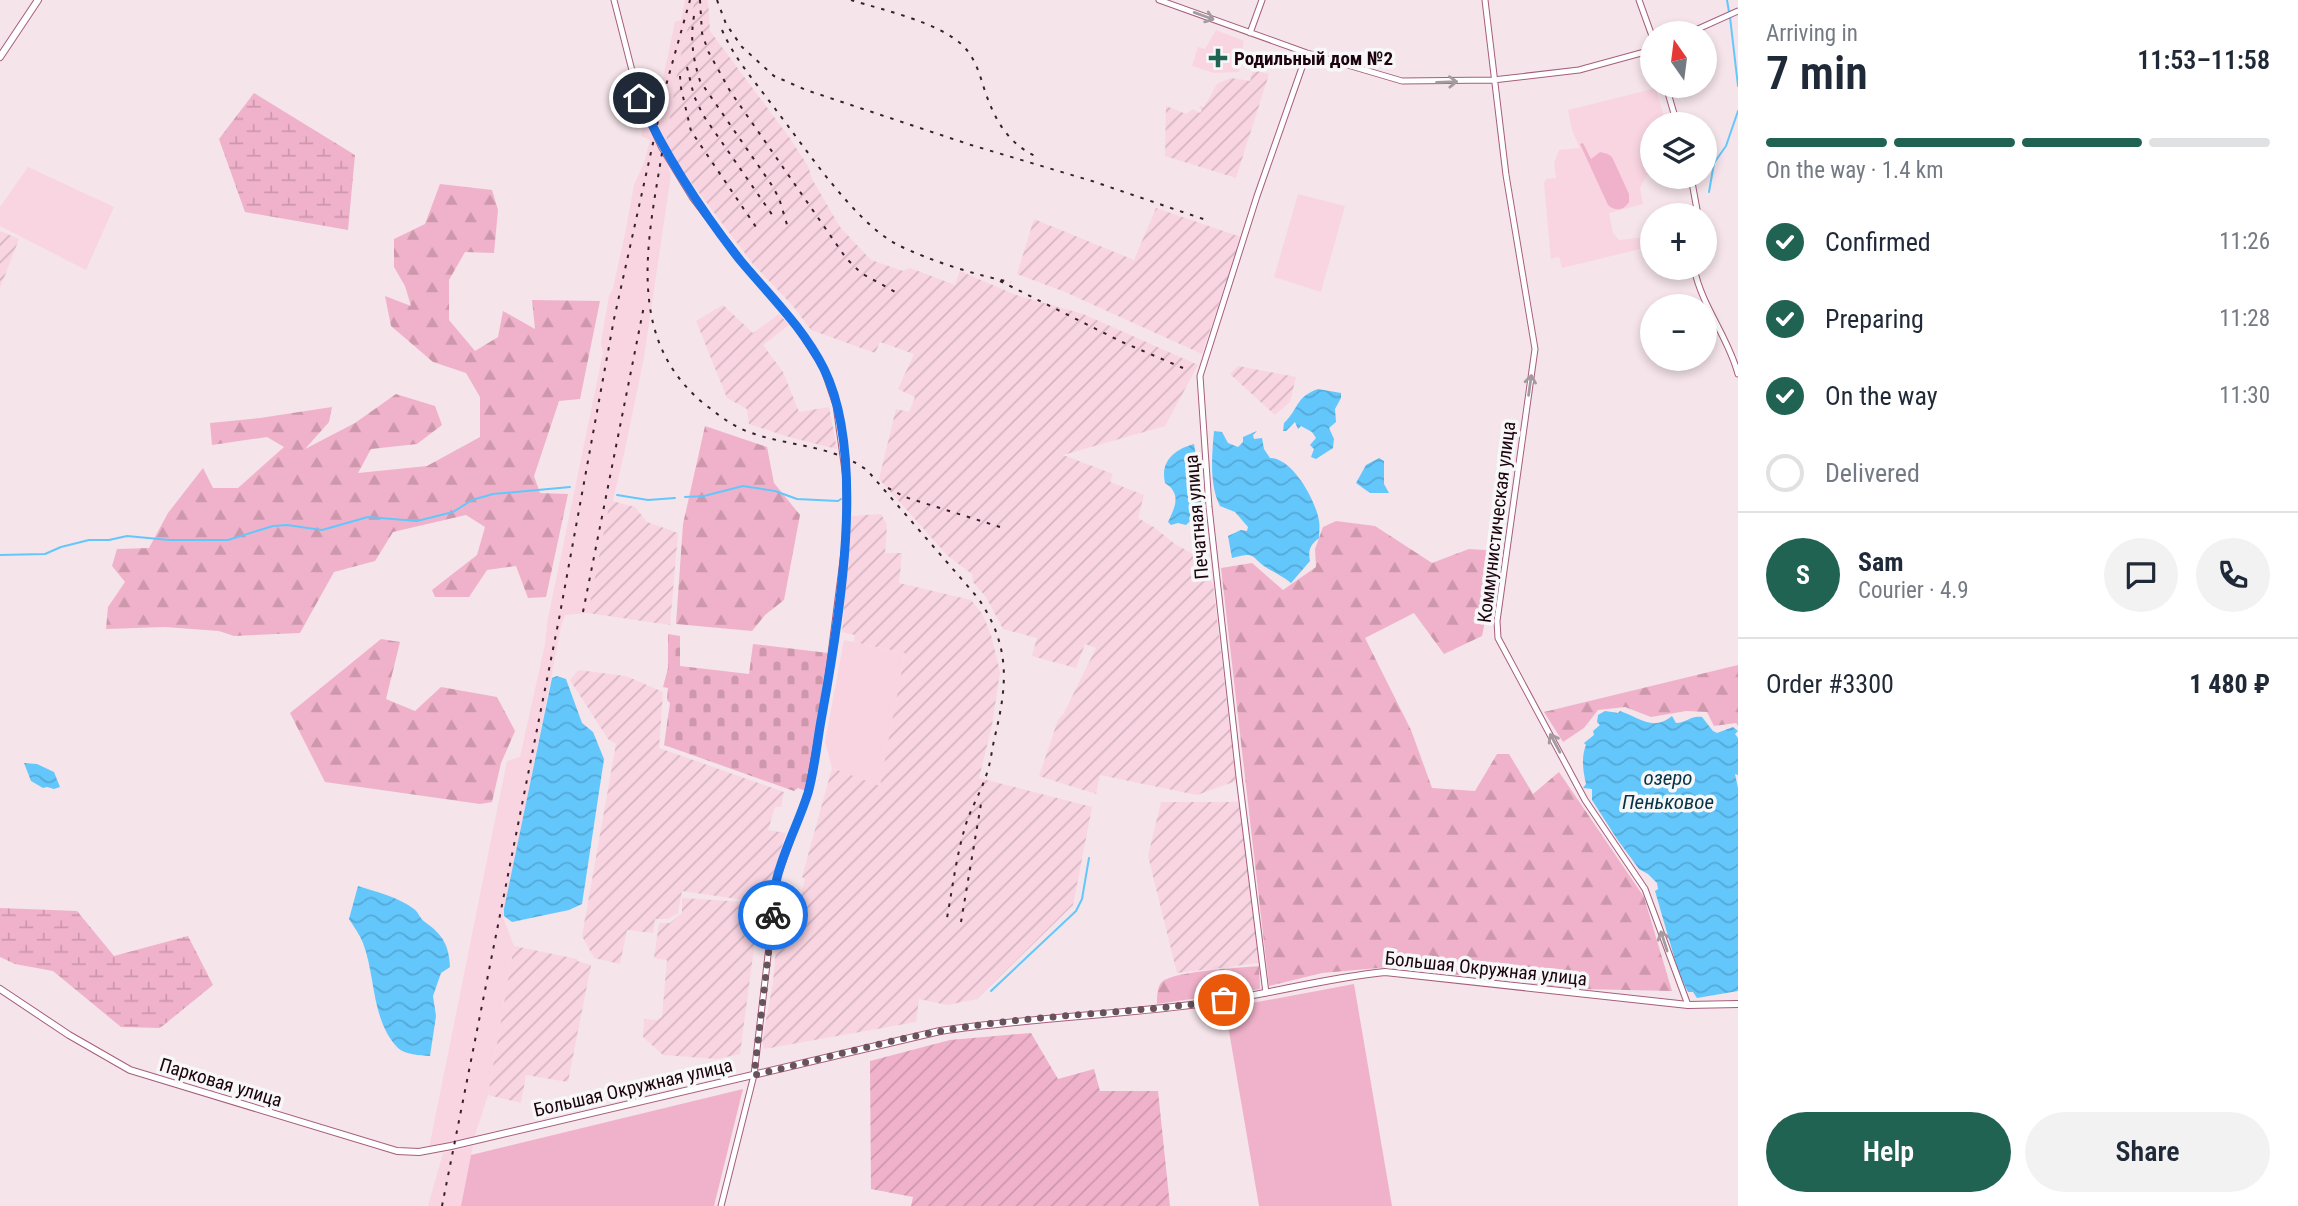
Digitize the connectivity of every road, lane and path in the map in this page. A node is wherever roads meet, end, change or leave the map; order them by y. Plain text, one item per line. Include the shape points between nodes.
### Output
1 (38, 0) edge
2 (614, 0) edge
3 (1159, 0) edge
4 (1262, 0) edge
5 (1485, 0) edge
6 (1639, 0) edge
7 (1733, 13) edge
8 (1647, 21) edge
9 (1715, 21) edge
10 (1250, 33) junction
11 (1307, 53) junction
12 (1640, 53) edge
13 (0, 57) edge
14 (1493, 80) junction
15 (1697, 280) edge
16 (1738, 374) edge
17 (0, 989) edge
18 (1266, 993) junction
19 (1738, 1004) edge
20 (1688, 1005) junction
21 (754, 1075) junction
22 (451, 1146) joint
23 (721, 1206) edge

1 - 13 main road
2 - 21 street via 639,98 662,148 692,197 795,324 823,367 844,450 846,537 830,668 808,792 777,878
3 -> 10 street
4 - 10 street
5 - 14 street, Коммунистическая улица
6 - 8 street
7 - 9 street
10 - 11 street
11 -> 14 street via 1402,81
11 - 18 street, Печатная улица via 1200,376 1211,520
12 - 14 street via 1579,70
20 -> 14 street, Коммунистическая улица via 1645,889 1585,800 1498,638 1535,349
15 - 16 street
17 - 22 main road, Парковая улица via 130,1070 397,1151
18 - 20 main road, Большая Окружная улица via 1385,972
18 - 21 main road, Большая Окружная улица via 940,1031
19 - 20 main road, Большая Окружная улица
21 - 22 main road, Большая Окружная улица
21 - 23 street

